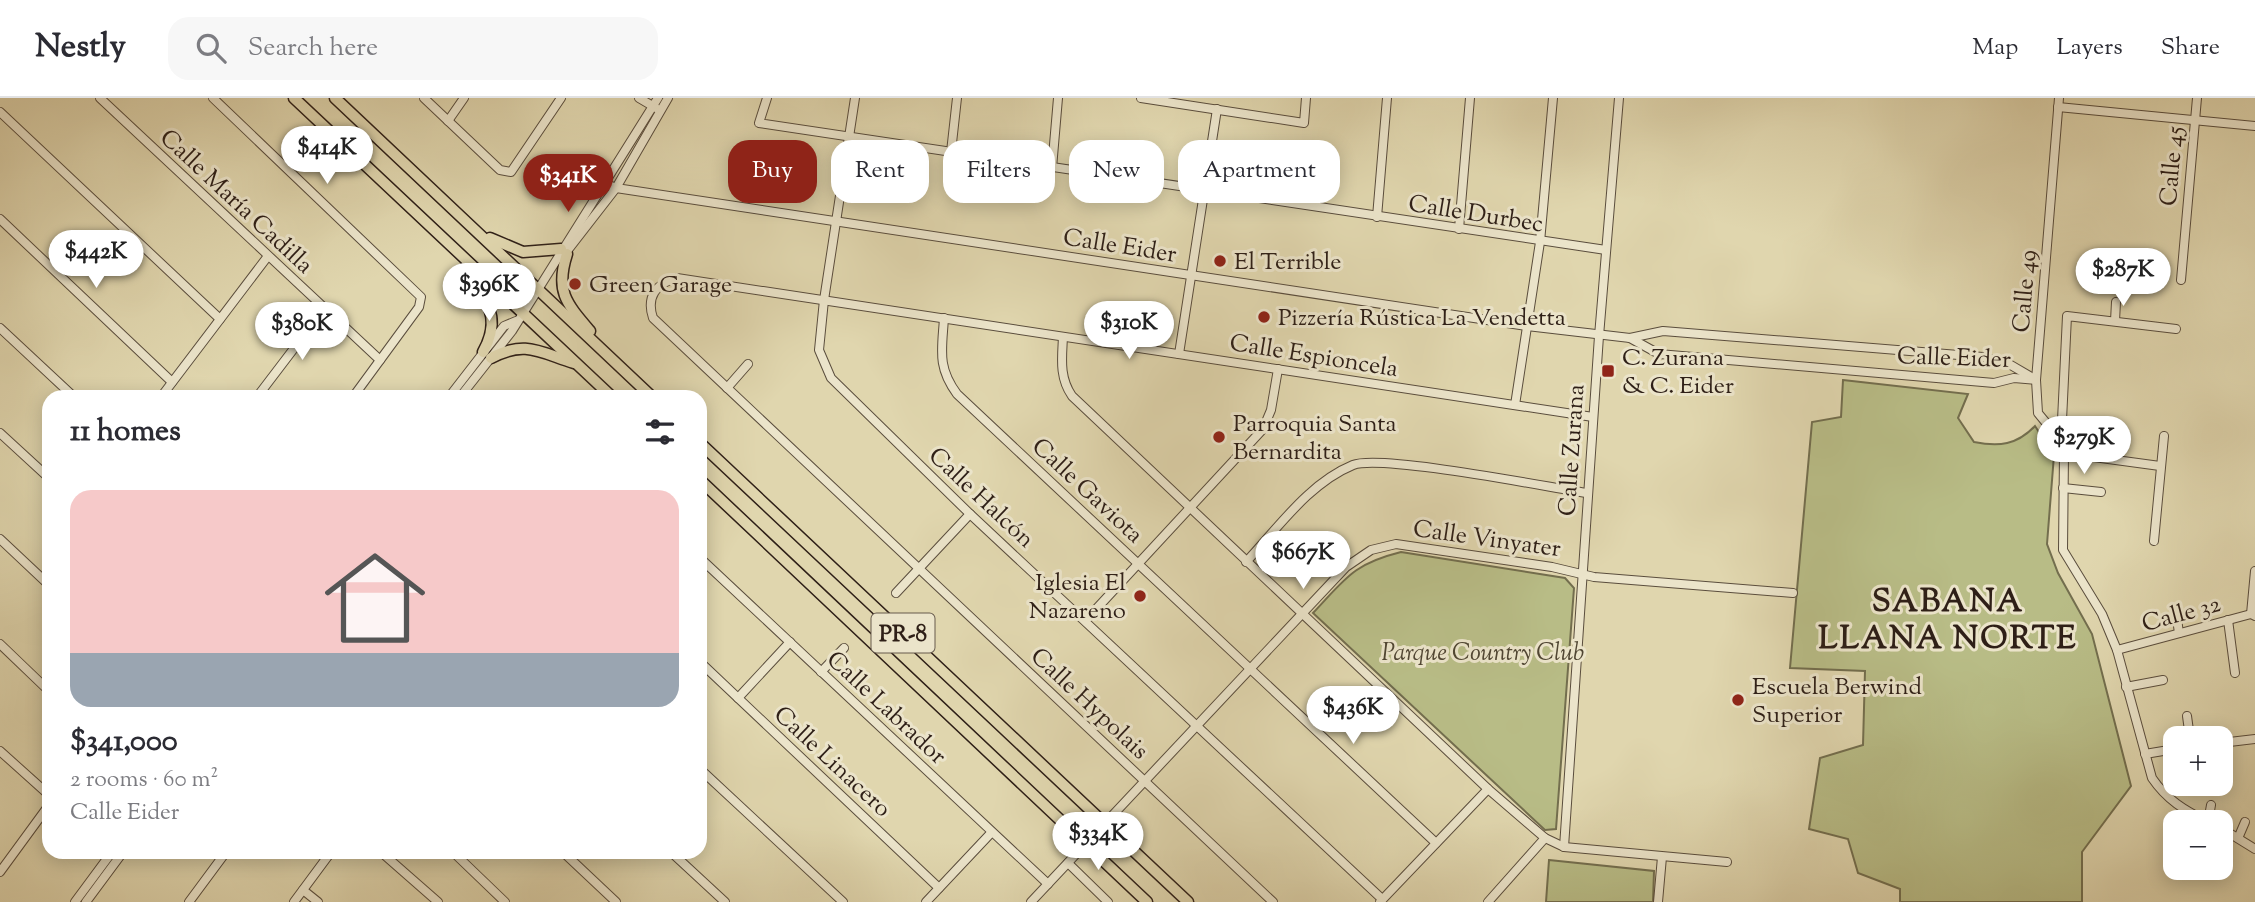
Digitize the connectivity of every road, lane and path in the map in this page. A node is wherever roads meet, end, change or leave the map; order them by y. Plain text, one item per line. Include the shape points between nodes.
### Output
1 (100, 98) edge
2 (213, 98) edge
3 (294, 98) edge
4 (335, 98) edge
5 (424, 98) edge
6 (464, 98) edge
7 (561, 98) edge
8 (639, 98) edge
9 (658, 98) edge
10 (668, 98) edge
11 (767, 98) edge
12 (855, 98) edge
13 (957, 98) edge
14 (1058, 98) edge
15 (1141, 98) edge
16 (1306, 98) edge
17 (1387, 98) edge
18 (1470, 98) edge
19 (1553, 98) edge
20 (1619, 98) edge
21 (2197, 98) edge
22 (2058, 103) edge
23 (658, 109) junction
24 (1217, 109) junction
25 (0, 112) edge
26 (2194, 120) junction
27 (449, 121) junction
28 (2255, 126) edge
29 (849, 137) junction
30 (952, 140) edge
31 (1054, 140) edge
32 (1212, 140) edge
33 (943, 151) edge
34 (1055, 168) edge
35 (606, 184) junction
36 (1178, 187) edge
37 (616, 188) junction
38 (1202, 203) edge
39 (1284, 203) edge
40 (1377, 217) junction
41 (0, 219) edge
42 (835, 221) junction
43 (1459, 229) junction
44 (477, 232) junction
45 (1540, 242) junction
46 (1606, 250) junction
47 (562, 253) junction
48 (268, 256) junction
49 (466, 260) junction
50 (1192, 275) junction
51 (2181, 280) dead end
52 (657, 287) joint
53 (538, 289) junction
54 (824, 300) junction
55 (2116, 302) dead end
56 (324, 309) junction
57 (520, 316) junction
58 (220, 318) junction
59 (944, 318) junction
60 (2115, 321) junction
61 (1527, 326) junction
62 (0, 328) edge
63 (2176, 329) dead end
64 (1599, 336) junction
65 (1063, 337) junction
66 (1630, 338) junction
67 (603, 351) junction
68 (1179, 354) junction
69 (487, 355) junction
70 (380, 360) junction
71 (578, 365) junction
72 (748, 365) dead end
73 (1278, 369) junction
74 (2036, 380) junction
75 (172, 382) junction
76 (727, 388) junction
77 (66, 390) edge
78 (166, 390) edge
79 (262, 390) edge
80 (358, 390) edge
81 (455, 390) edge
82 (464, 390) edge
83 (605, 390) edge
84 (645, 390) edge
85 (1515, 405) junction
86 (1593, 417) junction
87 (0, 433) edge
88 (2164, 436) dead end
89 (2061, 441) junction
90 (707, 450) edge
91 (2064, 453) junction
92 (2160, 466) junction
93 (42, 472) edge
94 (707, 487) edge
95 (2063, 488) junction
96 (2101, 492) dead end
97 (1587, 493) junction
98 (1191, 508) junction
99 (970, 514) junction
100 (0, 538) edge
101 (2154, 541) dead end
102 (1246, 562) junction
103 (1138, 564) junction
104 (707, 565) edge
105 (918, 569) junction
106 (2255, 571) edge
107 (1582, 572) junction
108 (42, 578) edge
109 (896, 593) dead end
110 (1793, 593) dead end
111 (1303, 613) junction
112 (2253, 615) edge
113 (2177, 619) dead end
114 (1086, 620) junction
115 (2228, 620) junction
116 (2179, 634) junction
117 (790, 642) junction
118 (0, 644) edge
119 (844, 648) dead end
120 (2118, 650) junction
121 (707, 669) edge
122 (1250, 669) junction
123 (821, 672) junction
124 (2235, 673) dead end
125 (2163, 680) dead end
126 (42, 684) edge
127 (2126, 687) junction
128 (738, 698) junction
129 (2187, 716) dead end
130 (1197, 725) junction
131 (2188, 726) edge
132 (2255, 739) edge
133 (2233, 742) edge
134 (0, 751) edge
135 (2163, 751) edge
136 (2145, 754) junction
137 (707, 776) edge
138 (1145, 781) junction
139 (42, 789) edge
140 (1488, 789) junction
141 (2211, 805) dead end
142 (2183, 810) edge
143 (2210, 810) edge
144 (42, 815) edge
145 (2245, 822) dead end
146 (1105, 824) junction
147 (992, 833) junction
148 (2233, 833) edge
149 (2239, 836) junction
150 (1545, 838) junction
151 (1436, 844) junction
152 (1085, 845) junction
153 (1564, 847) junction
154 (2255, 849) edge
155 (1662, 857) junction
156 (107, 859) edge
157 (118, 859) edge
158 (221, 859) edge
159 (326, 859) edge
160 (389, 859) edge
161 (460, 859) edge
162 (570, 859) edge
163 (679, 859) edge
164 (1727, 862) dead end
165 (1068, 863) junction
166 (0, 872) edge
167 (1048, 884) junction
168 (939, 888) junction
169 (303, 890) junction
170 (1381, 900) edge
171 (1493, 900) edge
172 (75, 902) edge
173 (86, 902) edge
174 (189, 902) edge
175 (294, 902) edge
176 (318, 902) edge
177 (438, 902) edge
178 (505, 902) edge
179 (616, 902) edge
180 (725, 902) edge
181 (843, 902) edge
182 (926, 902) edge
183 (1031, 902) edge
184 (1108, 902) edge
185 (1147, 902) edge
186 (1188, 902) edge
187 (1273, 902) edge
188 (1658, 902) edge

1 - 48 street, Calle María Cadilla
2 - 70 street via 418,294 419,307
3 - 49 main road
4 - 44 main road
5 - 27 street
6 - 27 street
7 - 27 street via 511,172 500,170
8 - 23 street
9 - 23 street
10 - 23 street
11 - 29 street, Calle Durbec via 759,123
12 - 29 street, Calle Halcón
13 - 30 street
14 - 31 street
15 - 24 street
16 - 24 street via 1304,123
17 - 40 street
18 - 43 street
19 - 45 street
20 - 46 street, Calle Zurana
21 - 26 street, Calle 45
22 - 26 street
22 - 74 street, Calle 49
23 - 35 street
23 - 37 street
24 - 32 street
25 - 58 street
26 - 28 street
26 - 51 street, Calle 45
29 - 33 street, Calle Durbec
29 - 42 street, Calle Halcón
34 - 36 street, Calle Durbec
35 - 37 street, Calle Eider
35 - 47 street
37 - 42 street, Calle Eider
37 - 47 street
38 - 50 street
39 - 40 street, Calle Durbec
40 - 43 street, Calle Durbec
41 - 75 street
42 - 50 street, Calle Eider
42 - 54 street, Calle Halcón
43 - 45 street, Calle Durbec
44 - 47 main road via 523,252
44 - 53 main road
45 - 46 street, Calle Durbec
45 - 61 street
46 - 64 street, Calle Zurana
47 - 53 street
47 - 67 main road via 562,292
48 - 56 street, Calle María Cadilla
48 - 58 street
49 - 57 main road
49 - 69 main road via 492,315
50 - 61 street, Calle Eider
50 - 68 street
52 - 54 street, Calle Espioncela via 677,278
52 - 76 street, Calle Hypolais via 650,298 653,318
53 - 57 street
53 - 67 main road
54 - 59 street, Calle Espioncela
54 - 99 street, Calle Halcón via 819,350 831,378
55 - 60 street
56 - 70 street, Calle María Cadilla
56 - 79 street
57 - 69 street via 504,326
57 - 71 main road
58 - 75 street
59 - 65 street, Calle Espioncela
59 - 103 street, Calle Gaviota via 941,362 957,394
60 - 63 street
60 - 89 street via 2067,316
61 - 64 street, Calle Eider
61 - 85 street
62 - 77 street
64 - 66 street, Calle Eider
64 - 86 street, Calle Zurana
65 - 68 street, Calle Espioncela
65 - 98 street via 1061,367 1072,396
66 - 74 street, Calle Eider via 1659,354 1994,383 2014,378
66 - 74 street, Calle Eider via 1663,331 1983,357 2009,364
67 - 84 main road
68 - 73 street, Calle Espioncela
69 - 71 main road via 524,347
69 - 81 street
69 - 82 street
70 - 80 street
71 - 83 main road
72 - 76 street
73 - 85 street, Calle Espioncela
73 - 98 street via 1263,429
74 - 89 street, Calle 49 via 2038,412
75 - 78 street
76 - 105 street, Calle Hypolais
85 - 86 street, Calle Espioncela
86 - 97 street, Calle Zurana
87 - 93 street
88 - 92 street
89 - 91 street, Calle 49
90 - 146 main road, PR-8
91 - 92 street
91 - 95 street, Calle 49
92 - 101 street
94 - 152 main road, PR-8
95 - 96 street
95 - 120 street, Calle 49 via 2063,550
97 - 102 street via 1390,463 1355,464 1320,483
97 - 107 street, Calle Zurana
98 - 102 street
98 - 103 street
99 - 105 street
99 - 114 street, Calle Halcón
100 - 108 street
102 - 111 street
103 - 114 street
103 - 122 street, Calle Gaviota
104 - 117 street, Calle Labrador
105 - 109 street
105 - 138 street, Calle Hypolais
106 - 112 street
107 - 110 street, Calle Vinyater via 1594,577
107 - 111 street, Calle Vinyater via 1396,544 1371,550 1346,567
107 - 153 street, Calle Zurana
111 - 122 street, Calle Vinyater
111 - 140 street
112 - 115 street, Calle 32
113 - 116 street
114 - 130 street, Calle Halcón
115 - 116 street, Calle 32
115 - 124 street
116 - 120 street, Calle 32
117 - 123 street, Calle Labrador
117 - 128 street
118 - 126 street
119 - 123 street
120 - 127 street, Calle 49
121 - 128 street, Calle Linacero
122 - 130 street, Calle Vinyater
122 - 151 street, Calle Gaviota
123 - 147 street, Calle Labrador
125 - 127 street
127 - 136 street, Calle 49
128 - 168 street, Calle Linacero
129 - 131 street
130 - 138 street, Calle Vinyater
130 - 170 street, Calle Halcón
132 - 133 street
134 - 139 street
135 - 136 street
136 - 142 street, Calle 49 via 2152,778
137 - 181 street
138 - 146 street, Calle Vinyater
138 - 187 street, Calle Hypolais
140 - 150 street
140 - 151 street
141 - 143 street
144 - 166 street
145 - 149 street
146 - 152 street, Calle Vinyater
146 - 186 main road, PR-8
147 - 167 street, Calle Labrador
147 - 168 street
148 - 149 street
149 - 154 street
150 - 153 street
150 - 171 street
151 - 170 street
152 - 165 street, Calle Vinyater
152 - 185 main road, PR-8
153 - 155 street
155 - 164 street
155 - 188 street
156 - 172 street
157 - 173 street
158 - 174 street
159 - 169 street
160 - 177 street
161 - 178 street
162 - 179 street
163 - 180 street
165 - 167 street, Calle Vinyater
165 - 184 street
167 - 183 street, Calle Vinyater
168 - 182 street
169 - 175 street
169 - 176 street

